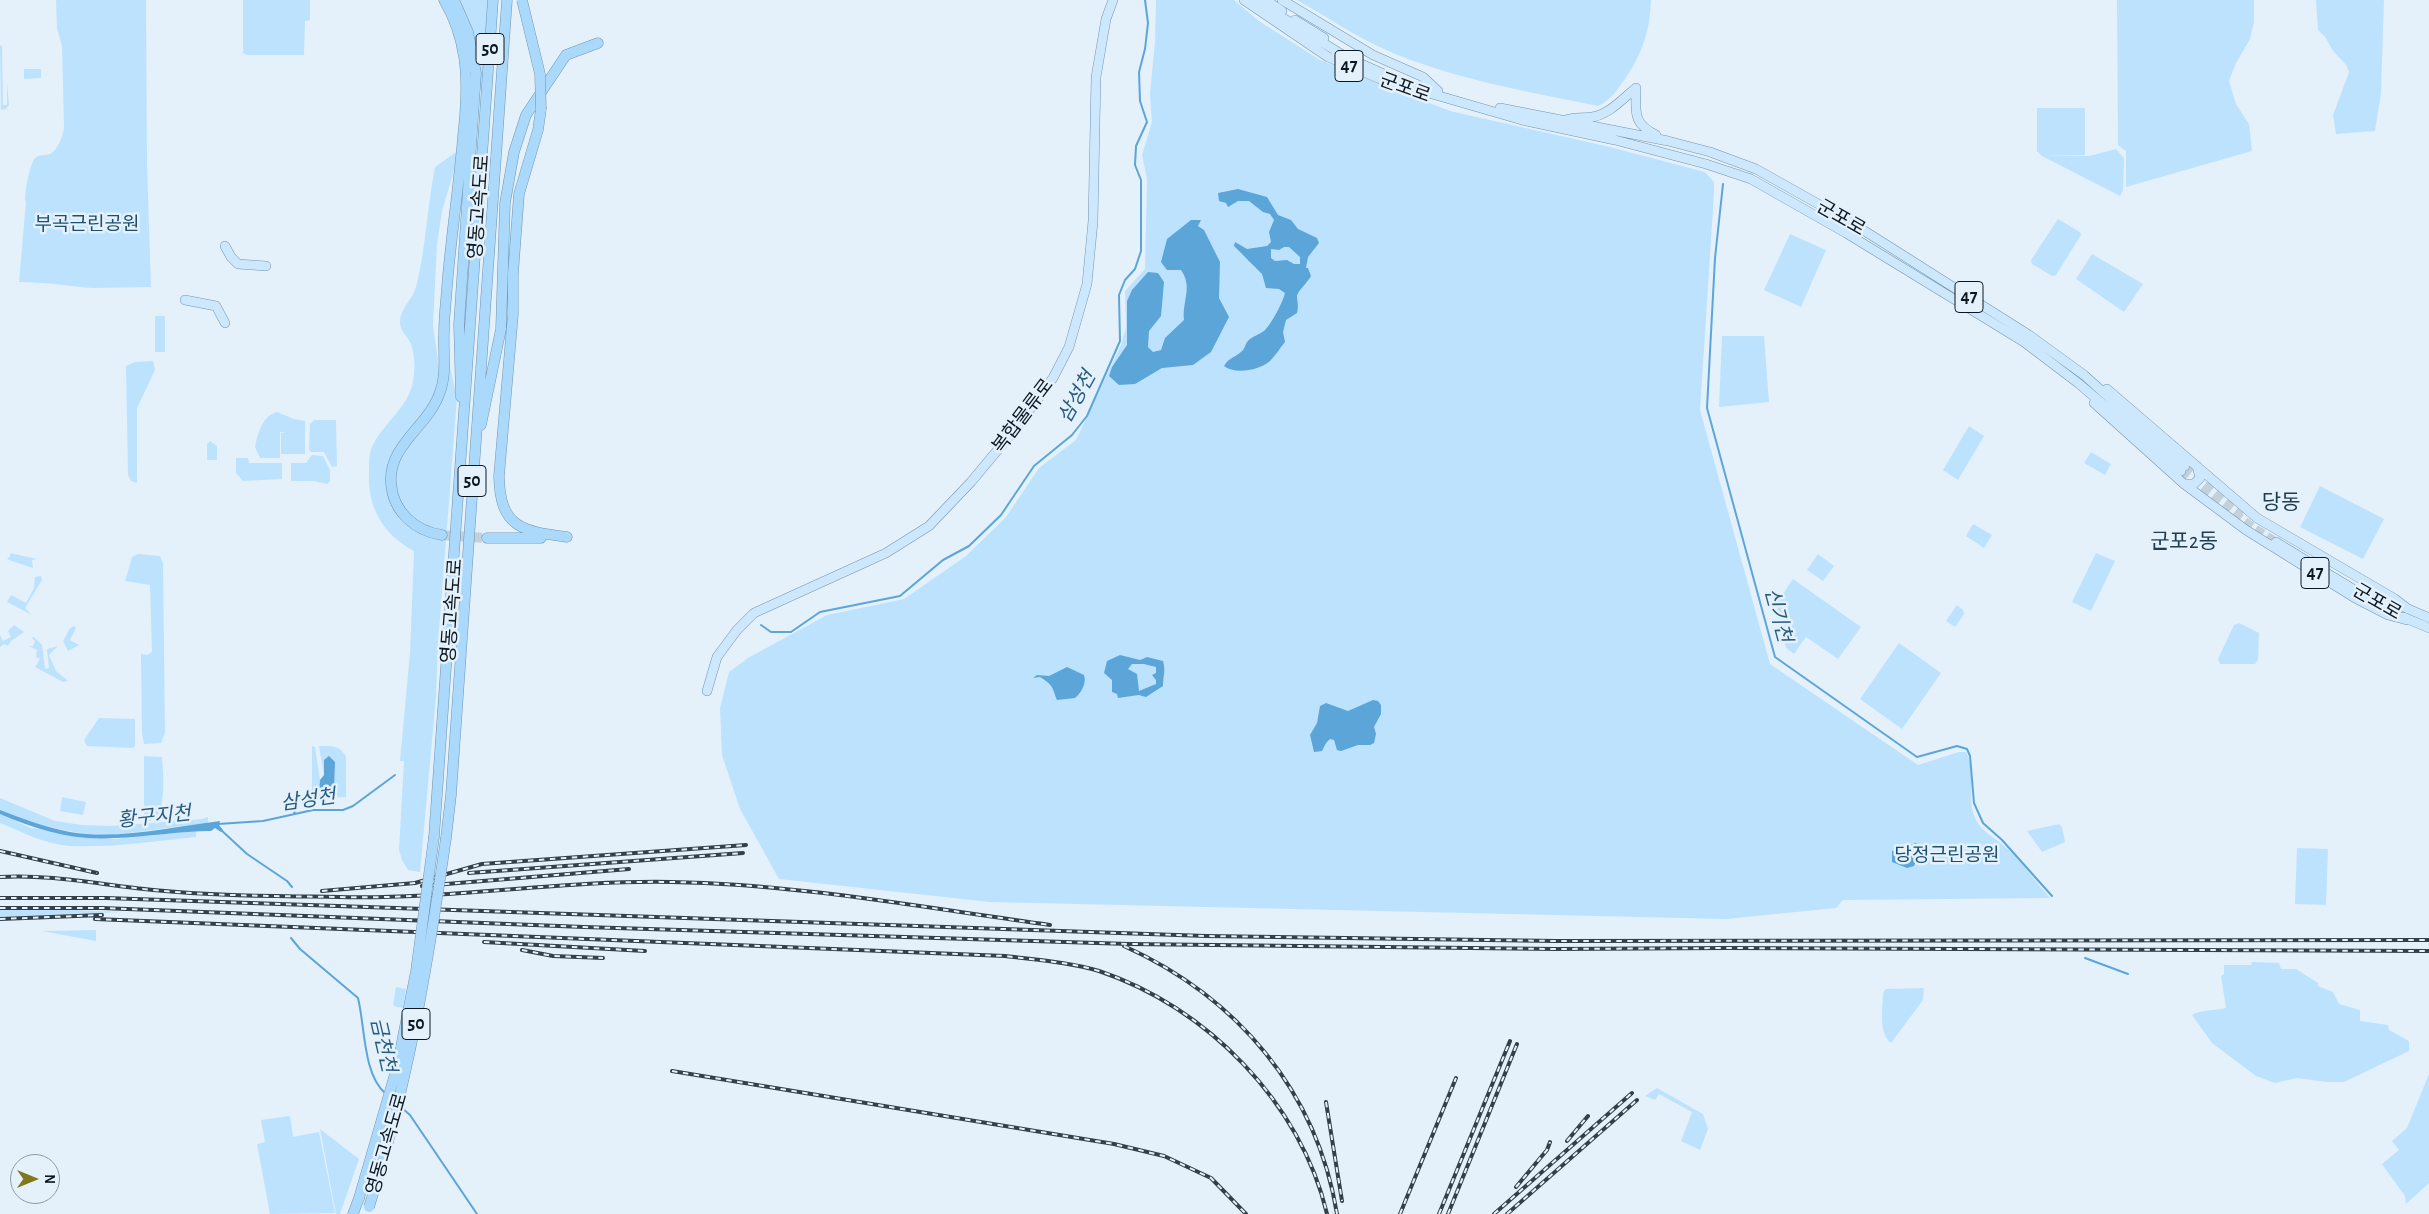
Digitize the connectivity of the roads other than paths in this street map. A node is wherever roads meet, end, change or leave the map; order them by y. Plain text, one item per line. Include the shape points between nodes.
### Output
1 (444, 0) edge
2 (454, 0) edge
3 (494, 0) edge
4 (507, 0) edge
5 (522, 0) edge
6 (1113, 0) edge
7 (1244, 0) edge
8 (1254, 0) edge
9 (1266, 0) edge
10 (1282, 0) edge
11 (598, 44) dead end
12 (1438, 91) junction
13 (1467, 105) junction
14 (1522, 120) junction
15 (1559, 120) junction
16 (1668, 141) junction
17 (225, 246) dead end
18 (266, 266) dead end
19 (186, 300) dead end
20 (225, 323) dead end
21 (2084, 375) junction
22 (2088, 391) junction
23 (468, 463) junction
24 (2197, 466) junction
25 (2184, 484) junction
26 (442, 535) tunnel mouth
27 (487, 538) tunnel mouth
28 (2276, 538) junction
29 (2429, 618) edge
30 (2429, 628) edge
31 (706, 691) dead end
32 (367, 1210) edge
33 (353, 1214) edge

1 - 26 highway via 464,55 466,111 449,258 444,378 430,414 399,451 391,471 393,494 408,520 430,533
2 - 23 highway via 468,32 476,73 459,324
3 - 23 highway, 영동고속도로 / 50 via 484,133
4 - 23 highway, 영동고속도로 / 50
5 - 27 highway, bridge via 540,74 541,109 518,202 499,497 510,519 532,533 567,537
6 - 31 main road, 복합물류로 via 1106,19 1096,77 1093,222 1087,284 1069,347 1053,378 1004,444 929,526 886,553 754,613 716,657
7 - 13 main road, 군포로 / 47 via 1328,57 1410,90 1454,105
8 - 13 main road, 군포로 / 47 via 1322,43 1388,76
9 - 12 main road, 군포로 / 47 via 1352,54
10 - 12 main road, 군포로 / 47 via 1372,54 1423,77
11 - 23 highway via 566,55 526,115 514,152 505,203 501,329
12 - 15 main road, 군포로 / 47
13 - 14 main road, 군포로 / 47
14 - 15 main road via 1528,117 1553,122
14 - 22 main road, 군포로 / 47 via 1640,146 1744,176 1846,233 2024,342
15 - 16 main road, 군포로 / 47
15 - 16 main road via 1577,116 1589,118 1605,113 1636,88 1636,112 1640,124
16 - 21 main road, 군포로 / 47 via 1735,160 1778,181 1852,223 1997,314
17 - 18 main road via 238,264
19 - 20 main road via 216,306
21 - 22 main road, 군포로 / 47 via 2183,469
21 - 24 main road via 2112,393
22 - 25 main road, 47 via 2095,404
23 - 32 highway, 영동고속도로 / 50, bridge via 446,838 426,975 408,1068
23 - 33 highway, 영동고속도로 / 50, bridge via 434,837 416,971 397,1067
24 - 25 main road via 2200,478 2194,484
24 - 28 main road
25 - 28 main road, 47
28 - 29 main road, 군포로
28 - 30 main road, 군포로 / 47 via 2355,598 2388,615

